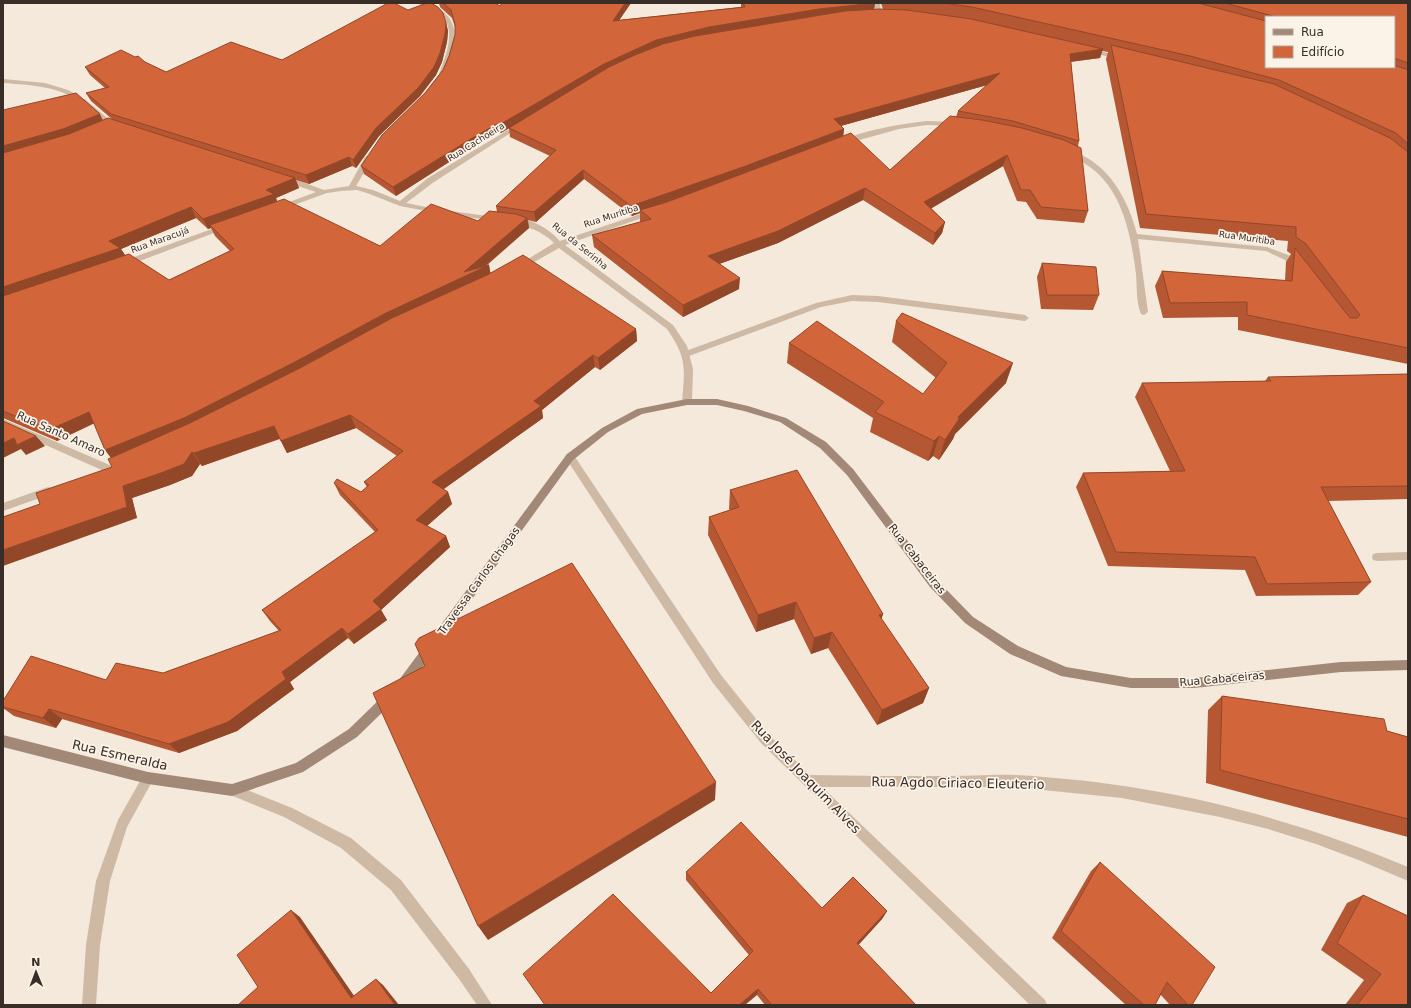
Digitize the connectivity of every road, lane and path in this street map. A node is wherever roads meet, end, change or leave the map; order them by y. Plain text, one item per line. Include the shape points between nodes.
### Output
1 (420, 3) edge
2 (877, 3) edge
3 (879, 14) edge
4 (1078, 48) edge
5 (1129, 60) edge
6 (3, 81) edge
7 (438, 82) edge
8 (528, 121) edge
9 (965, 126) edge
10 (114, 127) edge
11 (839, 144) edge
12 (1062, 149) edge
13 (372, 153) edge
14 (275, 176) edge
15 (351, 188) junction
16 (324, 192) junction
17 (400, 204) junction
18 (276, 209) edge
19 (656, 212) edge
20 (231, 225) edge
21 (1134, 236) junction
22 (558, 244) junction
23 (121, 265) edge
24 (510, 271) edge
25 (1303, 274) edge
26 (1144, 312) dead end
27 (1025, 318) dead end
28 (686, 354) junction
29 (686, 402) junction
30 (3, 422) edge
31 (570, 457) junction
32 (95, 474) edge
33 (60, 487) edge
34 (3, 507) edge
35 (1408, 556) edge
36 (1377, 557) dead end
37 (1408, 665) edge
38 (3, 742) edge
39 (148, 778) junction
40 (807, 782) junction
41 (232, 790) junction
42 (1408, 874) edge
43 (89, 1005) edge
44 (485, 1005) edge
45 (1040, 1005) edge

1 - 7 street via 432,6 445,14 451,24 451,49
2 - 3 street
4 - 5 street
6 - 10 street via 63,88 84,100
8 - 17 street, Rua Cachoeira via 431,180
9 - 11 street via 946,123 911,124 876,131
12 - 21 street via 1082,158 1101,172 1116,189 1126,206
13 - 15 street
14 - 16 street, Rua da Serinha
15 - 16 street, Rua da Serinha
15 - 17 street, Rua da Serinha via 366,189
16 - 18 street
17 - 22 street, Rua da Serinha via 537,226 549,233
19 - 22 street, Rua Muritiba
20 - 23 street, Rua Maracujá
21 - 25 street, Rua Muritiba via 1267,249 1281,253
21 - 26 street
22 - 24 street, Rua Muritiba
22 - 28 street, Rua da Serinha via 670,328 684,346
27 - 28 street via 852,298 819,305
28 - 29 street, Rua da Serinha via 689,369
29 - 31 main road, Travessa Carlos Chagas via 640,411 605,430
29 - 37 main road, Rua Cabaceiras via 717,402 753,410 783,420 823,445 850,472 934,584 969,620 1014,650 1065,672 1131,683 1194,683 1341,667
30 - 32 street, Rua Santo Amaro via 113,467
31 - 40 street, Rua José Joaquim Alves via 717,679 766,739
31 - 41 main road, Travessa Carlos Chagas via 405,682 353,733 299,768
33 - 34 street
35 - 36 street
38 - 39 main road, Rua Esmeralda
39 - 41 main road, Rua Esmeralda
39 - 43 street via 122,824 102,881 93,945
40 - 42 street, Rua Agdo Ciriaco Eleuterio via 1023,782 1113,791 1211,807 1284,827 1370,857
40 - 45 street, Rua José Joaquim Alves
41 - 44 street via 288,812 346,843 396,885

